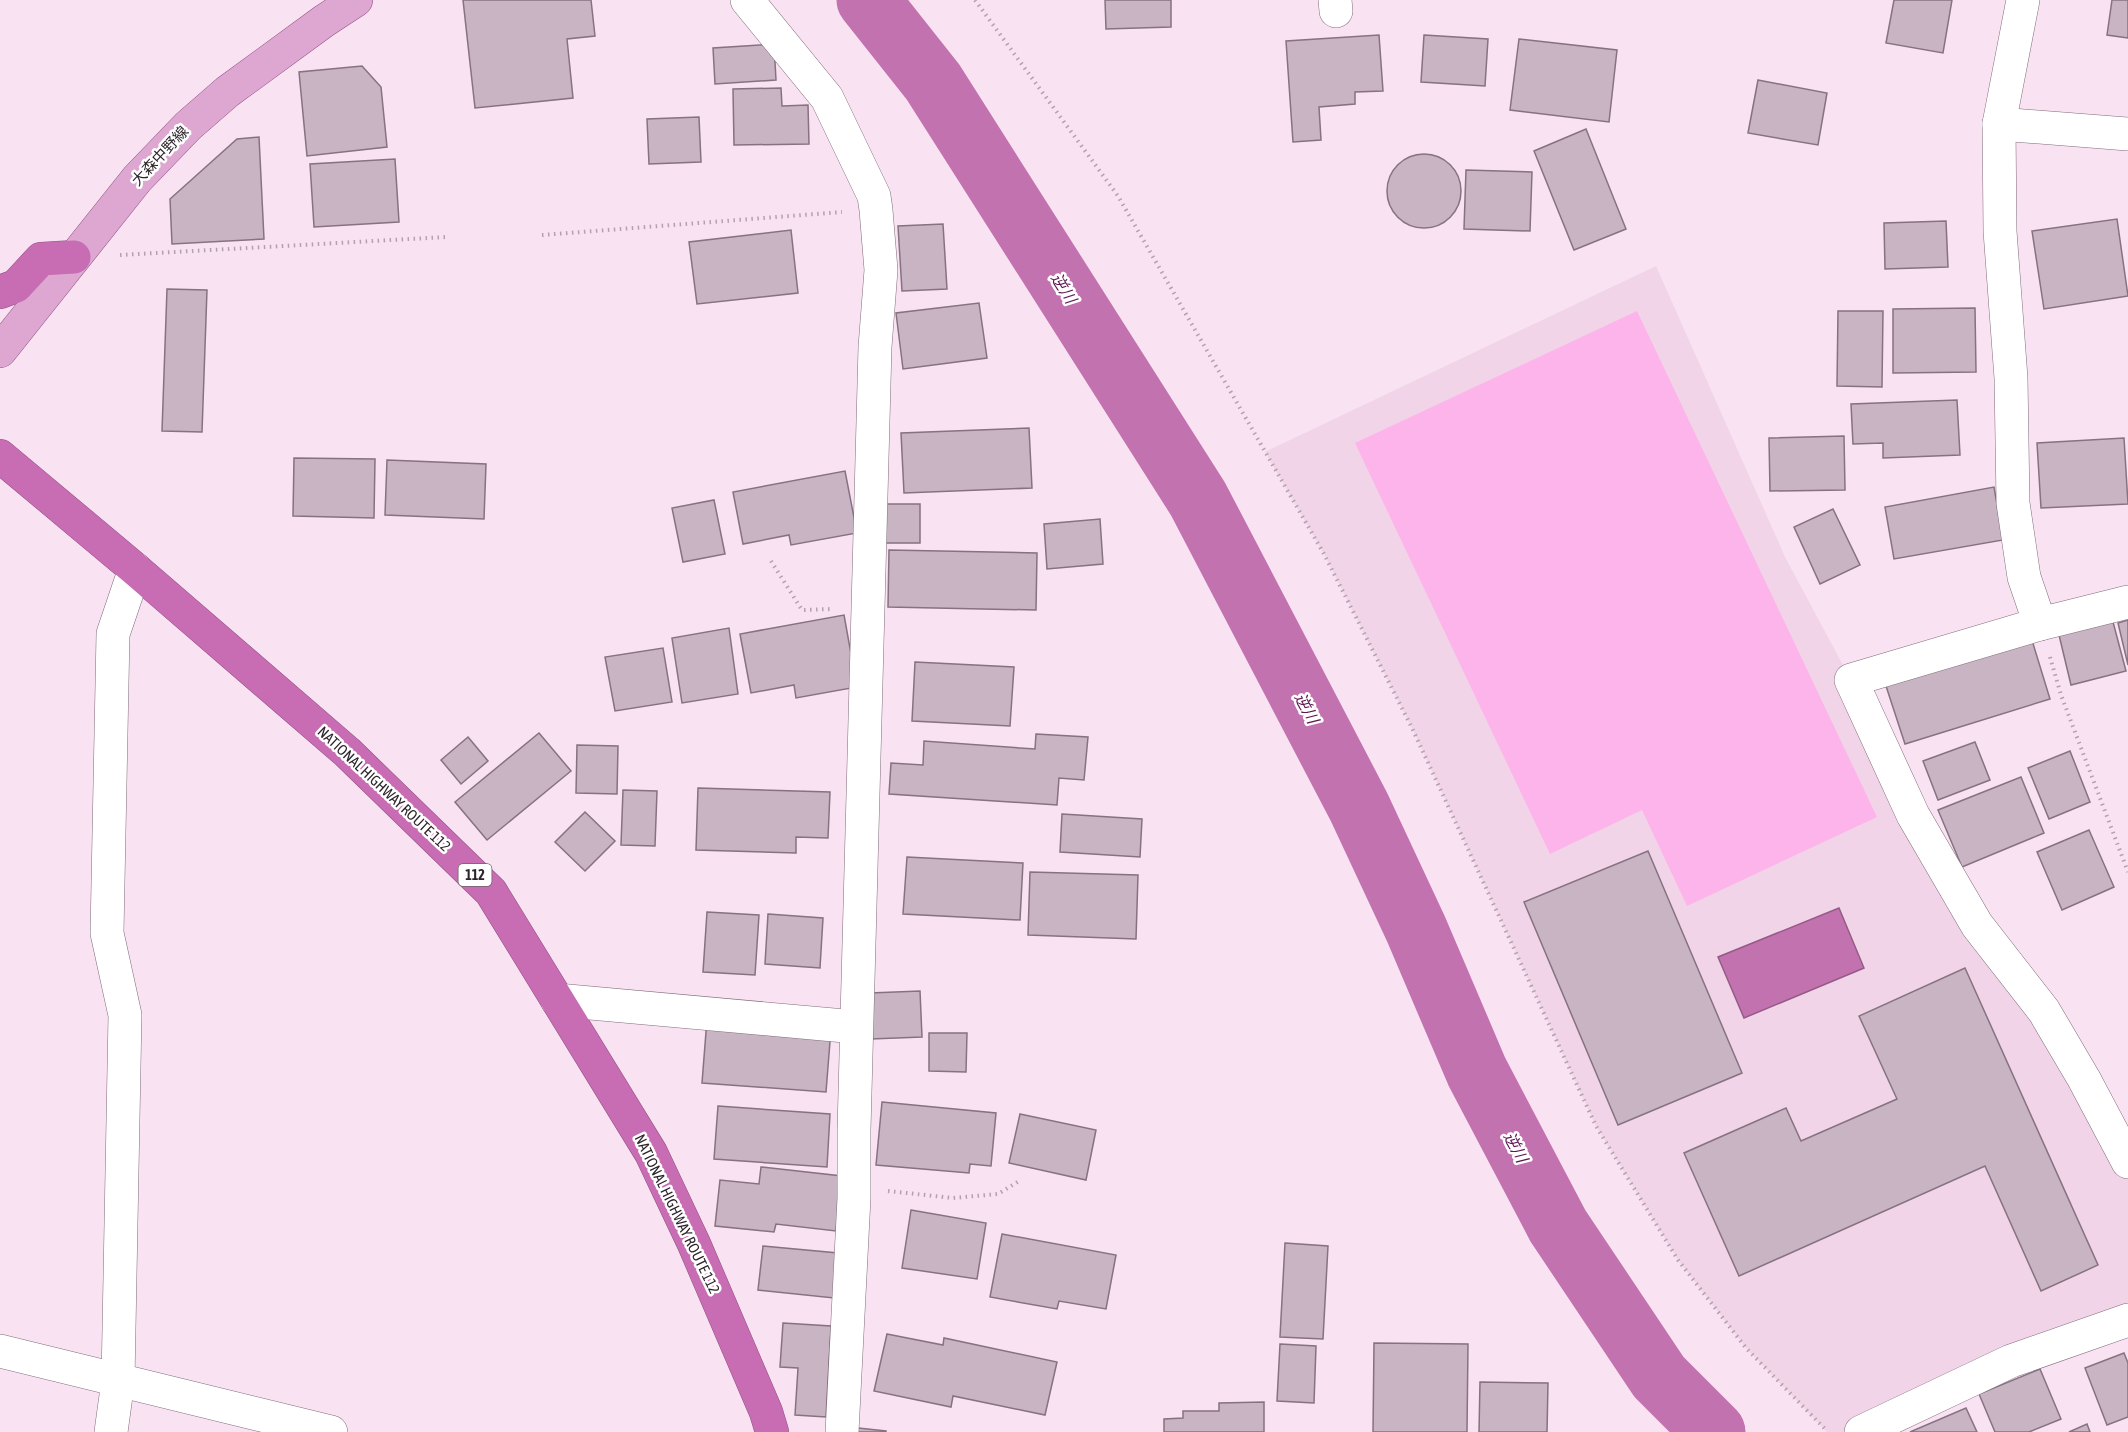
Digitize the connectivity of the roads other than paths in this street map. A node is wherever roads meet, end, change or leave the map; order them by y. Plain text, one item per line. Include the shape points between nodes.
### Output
1 (356, 0) edge
2 (747, 0) edge
3 (2023, 0) edge
4 (1999, 124) junction
5 (2128, 134) edge
6 (74, 258) junction
7 (0, 292) edge
8 (0, 351) edge
9 (0, 456) edge
10 (135, 569) junction
11 (2128, 602) edge
12 (2040, 624) junction
13 (557, 1000) junction
14 (856, 1027) junction
15 (2128, 1161) edge
16 (2128, 1320) edge
17 (0, 1351) edge
18 (118, 1381) junction
19 (111, 1432) edge
20 (331, 1432) edge
21 (772, 1432) edge
22 (842, 1432) edge
23 (1861, 1432) edge

1 - 6 main road, 大森中野線 via 237,85 188,126 137,178
2 - 14 street via 827,99 874,196 876,210 881,270 875,347
3 - 4 street
4 - 5 street
4 - 12 street via 2000,231 2012,378 2013,503 2024,577
6 - 7 highway via 41,259 16,286
6 - 8 main road, 大森中野線
9 - 10 highway, NATIONAL HIGHWAY ROUTE 112 / 112
10 - 13 highway, NATIONAL HIGHWAY ROUTE 112 / 112 via 347,752 491,892
10 - 18 street via 112,646 108,933 125,1015
11 - 12 street
12 - 15 street via 1851,680 1913,815 1977,925 2044,1011
13 - 14 street
13 - 21 highway, NATIONAL HIGHWAY ROUTE 112 / 112 via 651,1153 694,1244
14 - 22 street via 854,1188
16 - 23 street via 2011,1361
17 - 18 street
18 - 19 street
18 - 20 street

